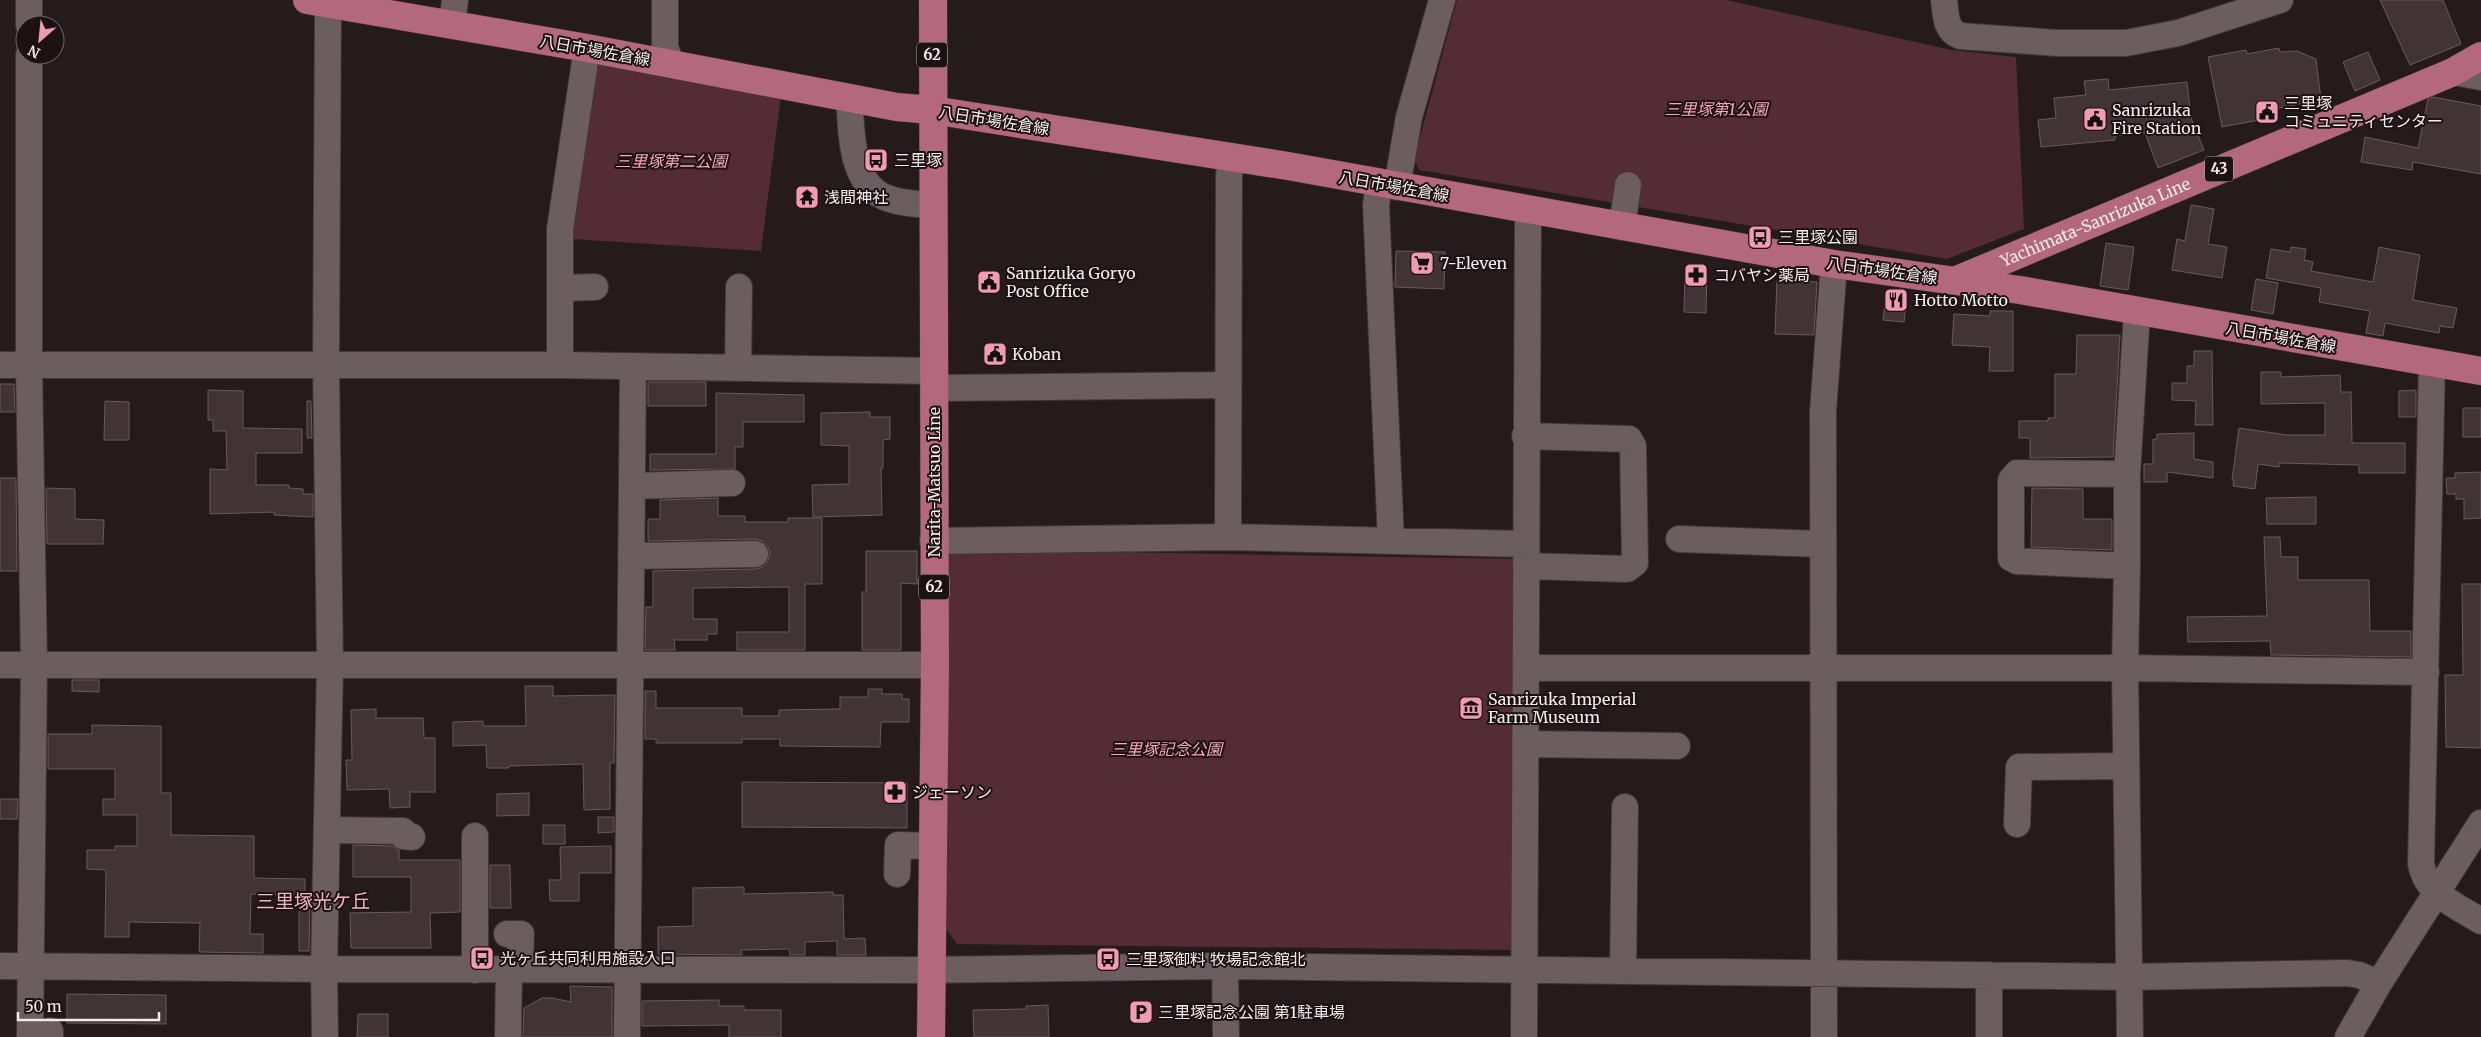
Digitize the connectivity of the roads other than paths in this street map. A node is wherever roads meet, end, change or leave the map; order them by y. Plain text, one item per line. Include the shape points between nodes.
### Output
1 (29, 0) edge
2 (665, 0) edge
3 (933, 0) edge
4 (1442, 0) edge
5 (1944, 0) edge
6 (2280, 0) edge
7 (318, 2) edge
8 (453, 13) edge
9 (29, 15) edge
10 (587, 48) junction
11 (2481, 56) edge
12 (671, 64) junction
13 (29, 65) edge
14 (2453, 72) junction
15 (2481, 77) edge
16 (849, 98) junction
17 (932, 110) junction
18 (1232, 157) junction
19 (1628, 184) dead end
20 (1388, 186) junction
21 (932, 205) junction
22 (1528, 210) junction
23 (1622, 227) junction
24 (1834, 264) junction
25 (1957, 280) junction
26 (595, 287) dead end
27 (739, 287) dead end
28 (560, 288) junction
29 (2137, 312) junction
30 (2432, 363) junction
31 (0, 365) edge
32 (29, 365) junction
33 (326, 365) junction
34 (560, 366) junction
35 (633, 367) junction
36 (738, 368) junction
37 (2481, 372) edge
38 (934, 379) junction
39 (1227, 385) junction
40 (1526, 436) junction
41 (2127, 474) junction
42 (732, 483) dead end
43 (632, 486) junction
44 (1228, 537) junction
45 (1679, 539) dead end
46 (933, 541) junction
47 (1391, 541) junction
48 (1823, 544) junction
49 (755, 554) dead end
50 (1526, 555) junction
51 (631, 556) junction
52 (2128, 566) junction
53 (630, 664) junction
54 (0, 665) edge
55 (34, 665) junction
56 (330, 665) junction
57 (935, 665) junction
58 (1526, 668) junction
59 (2124, 668) junction
60 (1822, 669) junction
61 (2426, 672) junction
62 (1525, 744) junction
63 (1677, 746) dead end
64 (2126, 766) junction
65 (1625, 807) dead end
66 (2481, 823) edge
67 (2017, 824) dead end
68 (327, 830) junction
69 (412, 836) dead end
70 (475, 836) dead end
71 (933, 846) junction
72 (897, 874) dead end
73 (2436, 894) junction
74 (2481, 921) edge
75 (507, 934) dead end
76 (0, 966) edge
77 (30, 966) junction
78 (1225, 966) junction
79 (324, 969) junction
80 (1523, 969) junction
81 (475, 970) junction
82 (515, 970) junction
83 (627, 970) junction
84 (932, 970) junction
85 (1623, 971) junction
86 (1823, 972) junction
87 (1989, 975) junction
88 (2129, 977) junction
89 (2379, 983) junction
90 (43, 1035) edge
91 (325, 1037) edge
92 (508, 1037) edge
93 (627, 1037) edge
94 (931, 1037) edge
95 (1226, 1037) edge
96 (1524, 1037) edge
97 (1824, 1037) edge
98 (1989, 1037) edge
99 (2130, 1037) edge
100 (2348, 1037) edge

1 - 9 street
2 - 12 street via 665,47
3 - 17 main road, 62
4 - 20 street
5 - 6 street via 1948,28 1960,36 2088,44 2126,43 2178,33
7 - 8 main road, 八日市場佐倉線
7 - 33 street
8 - 10 main road, 八日市場佐倉線
10 - 12 main road, 八日市場佐倉線
10 - 28 street via 560,229
11 - 14 main road, Yachimata-Sanrizuka Line / 43
12 - 16 main road, 八日市場佐倉線
13 - 32 street
14 - 15 street
14 - 25 main road, Yachimata-Sanrizuka Line / 43
16 - 17 main road, 八日市場佐倉線
16 - 21 street via 858,168 869,186 889,199
17 - 18 main road, 八日市場佐倉線
17 - 21 main road, 62
18 - 20 main road, 八日市場佐倉線
18 - 39 street via 1229,176
19 - 23 street
20 - 22 main road, 八日市場佐倉線
20 - 47 street via 1376,205
21 - 38 main road, Narita-Matsuo Line / 62
22 - 23 main road, 八日市場佐倉線
22 - 40 street
23 - 24 main road, 八日市場佐倉線
24 - 25 main road, 八日市場佐倉線
24 - 48 street via 1823,411
25 - 29 main road, 八日市場佐倉線
26 - 28 street
27 - 36 street
28 - 34 street
29 - 30 main road, 八日市場佐倉線
29 - 41 street
30 - 37 main road, 八日市場佐倉線
30 - 61 street
31 - 32 street
32 - 33 street
32 - 55 street
33 - 34 street
33 - 56 street
34 - 35 street
35 - 36 street
35 - 43 street
36 - 38 street
38 - 39 street
38 - 46 main road, Narita-Matsuo Line / 62
39 - 44 street
40 - 50 street
40 - 50 street via 1629,439 1632,446 1635,563 1627,569
41 - 52 street
41 - 52 street via 2017,473 2011,480 2011,558 2017,561
42 - 43 street
43 - 51 street
44 - 46 street
44 - 47 street
45 - 48 street
46 - 57 main road, Narita-Matsuo Line / 62
47 - 50 street
48 - 60 street
49 - 51 street
50 - 58 street
51 - 53 street
52 - 59 street
53 - 56 street
53 - 57 street
53 - 83 street
54 - 55 street
55 - 56 street
55 - 77 street
56 - 68 street
57 - 71 main road, Narita-Matsuo Line / 62
58 - 60 street
58 - 62 street
59 - 60 street
59 - 61 street
59 - 64 street
60 - 86 street
61 - 73 street via 2421,864 2423,876
62 - 63 street
62 - 80 street
64 - 67 street via 2019,767
64 - 88 street
65 - 85 street
66 - 73 street
68 - 69 street via 404,831 404,836
68 - 79 street
70 - 81 street
71 - 72 street via 898,845
71 - 84 main road, Narita-Matsuo Line / 62
73 - 74 street
73 - 89 street
75 - 82 street via 521,934
76 - 77 street
77 - 79 street
77 - 90 street
78 - 80 street
78 - 84 street
78 - 95 street
79 - 81 street
79 - 91 street
80 - 85 street
80 - 96 street
81 - 82 street
82 - 83 street
82 - 92 street
83 - 84 street
83 - 93 street
84 - 94 main road, 62
85 - 86 street
86 - 87 street
86 - 97 street
87 - 88 street
87 - 98 street
88 - 89 street via 2347,973
88 - 99 street
89 - 100 street

